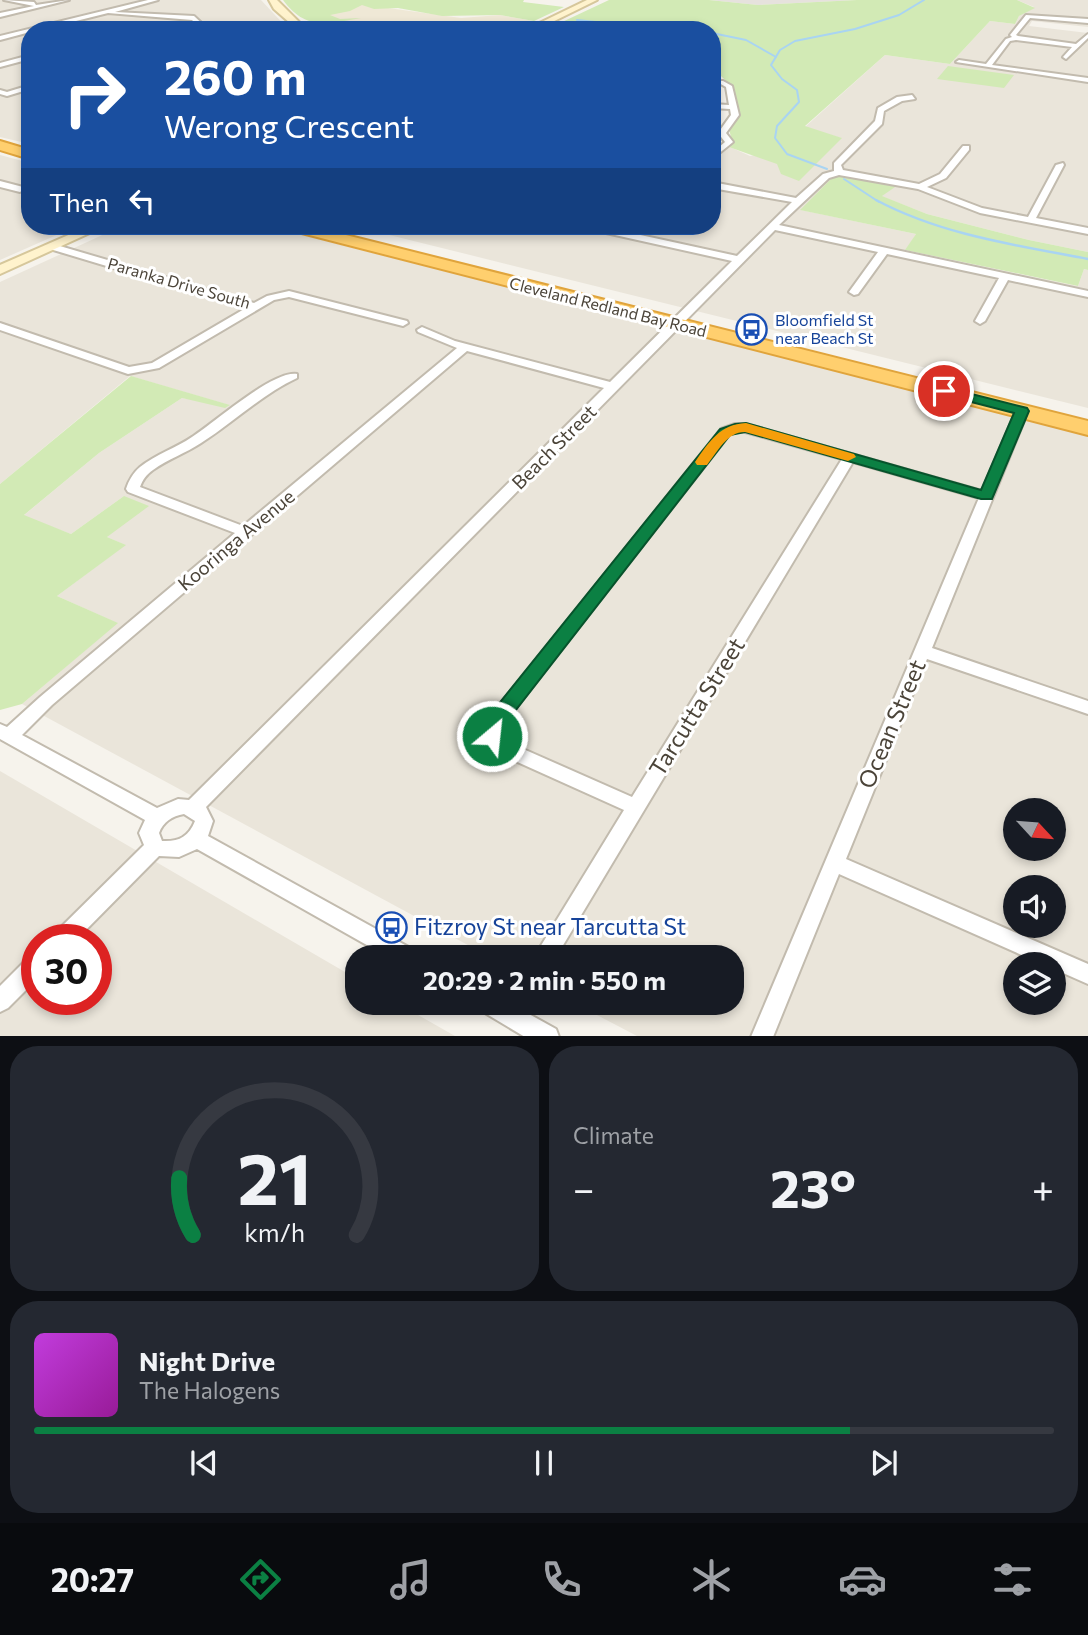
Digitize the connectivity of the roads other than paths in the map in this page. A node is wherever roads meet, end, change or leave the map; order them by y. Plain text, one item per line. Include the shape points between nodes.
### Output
1 (7, 0) edge
2 (66, 0) edge
3 (155, 0) edge
4 (273, 0) edge
5 (593, 0) edge
6 (117, 2) dead end
7 (42, 5) junction
8 (132, 6) junction
9 (106, 12) junction
10 (0, 15) edge
11 (68, 21) edge
12 (197, 21) edge
13 (293, 21) edge
14 (547, 21) edge
15 (1088, 21) edge
16 (21, 33) edge
17 (1087, 36) edge
18 (0, 38) edge
19 (1016, 38) junction
20 (1077, 46) junction
21 (0, 55) edge
22 (1066, 57) dead end
23 (21, 59) edge
24 (17, 60) junction
25 (959, 62) dead end
26 (0, 65) edge
27 (988, 65) junction
28 (1088, 80) edge
29 (721, 82) dead end
30 (912, 97) dead end
31 (721, 106) edge
32 (734, 107) junction
33 (723, 136) joint
34 (0, 145) edge
35 (966, 148) dead end
36 (721, 149) edge
37 (21, 151) edge
38 (1059, 165) dead end
39 (839, 172) junction
40 (0, 184) edge
41 (721, 187) edge
42 (920, 187) junction
43 (20, 189) dead end
44 (798, 201) junction
45 (1031, 220) junction
46 (774, 227) junction
47 (1088, 231) edge
48 (79, 235) edge
49 (329, 235) edge
50 (358, 235) edge
51 (628, 235) edge
52 (52, 247) junction
53 (884, 251) junction
54 (741, 260) junction
55 (0, 270) edge
56 (1005, 276) junction
57 (854, 292) dead end
58 (1088, 294) edge
59 (255, 307) junction
60 (397, 309) dead end
61 (385, 318) junction
62 (681, 320) junction
63 (980, 321) dead end
64 (402, 323) dead end
65 (0, 327) edge
66 (422, 330) dead end
67 (466, 346) junction
68 (293, 376) dead end
69 (614, 387) junction
70 (1022, 411) junction
71 (1088, 417) edge
72 (1088, 428) edge
73 (850, 457) junction
74 (986, 496) junction
75 (245, 532) junction
76 (922, 651) junction
77 (1088, 708) edge
78 (4, 733) edge
79 (636, 807) junction
80 (193, 808) junction
81 (157, 817) junction
82 (196, 839) junction
83 (155, 847) junction
84 (834, 863) junction
85 (77, 924) edge
86 (386, 945) edge
87 (551, 945) edge
88 (1088, 974) edge
89 (21, 980) edge
90 (0, 1001) edge
91 (520, 1015) edge
92 (547, 1036) edge
93 (762, 1036) edge

1 - 7 street
2 - 7 street
3 - 8 street
4 - 13 street
5 - 14 street
6 - 8 street
7 - 10 street
8 - 9 street
9 - 11 street
9 - 12 street
15 - 19 street via 1028,16 1013,35
16 - 18 street
17 - 20 street
19 - 20 street
19 - 27 street via 1008,40
20 - 22 street
21 - 24 street
23 - 24 street
24 - 26 street
25 - 27 street
27 - 28 street
29 - 32 street via 730,86
30 - 39 street, Beach Street via 881,110 879,122 837,165
31 - 32 street
32 - 33 street
33 - 36 street via 729,142
34 - 37 highway
35 - 42 street via 943,176
38 - 45 street
39 - 42 street
39 - 44 street, Beach Street via 826,176
40 - 43 street
41 - 44 street
42 - 45 street via 980,210
44 - 46 street, Beach Street
45 - 47 street
46 - 53 street
46 - 54 street, Beach Street
48 - 52 street
49 - 62 highway, Cleveland Redland Bay Road
50 - 62 highway, Cleveland Redland Bay Road
51 - 54 street
52 - 55 street
52 - 59 street, Paranka Drive South
53 - 56 street
53 - 57 street
54 - 62 street, Beach Street
56 - 58 street
56 - 63 street
59 - 61 street, Paranka Drive South via 289,294
59 - 65 street via 141,370 128,370
60 - 61 street
61 - 64 street, Paranka Drive South
62 - 69 street, Beach Street
62 - 70 highway, Cleveland Redland Bay Road
62 - 71 highway, Cleveland Redland Bay Road
66 - 67 street
67 - 69 street
67 - 75 street, Kooringa Avenue
68 - 75 street via 273,384 195,441 149,467 135,482 133,489 139,493
69 - 80 street, Beach Street
70 - 72 highway, Cleveland Redland Bay Road
70 - 74 street, Ocean Street
73 - 74 street
73 - 79 street, Tarcutta Street
73 - 79 street via 746,428 725,432 496,721 492,736 499,746
74 - 76 street, Ocean Street
75 - 78 street, Kooringa Avenue
76 - 77 street
76 - 84 street, Ocean Street
78 - 81 street
79 - 87 street, Tarcutta Street
80 - 81 street via 175,807
80 - 82 street via 204,821
81 - 83 street via 149,833
82 - 83 street via 176,850
82 - 86 street
83 - 85 street
84 - 88 street
84 - 93 street, Ocean Street
89 - 90 street
91 - 92 street

